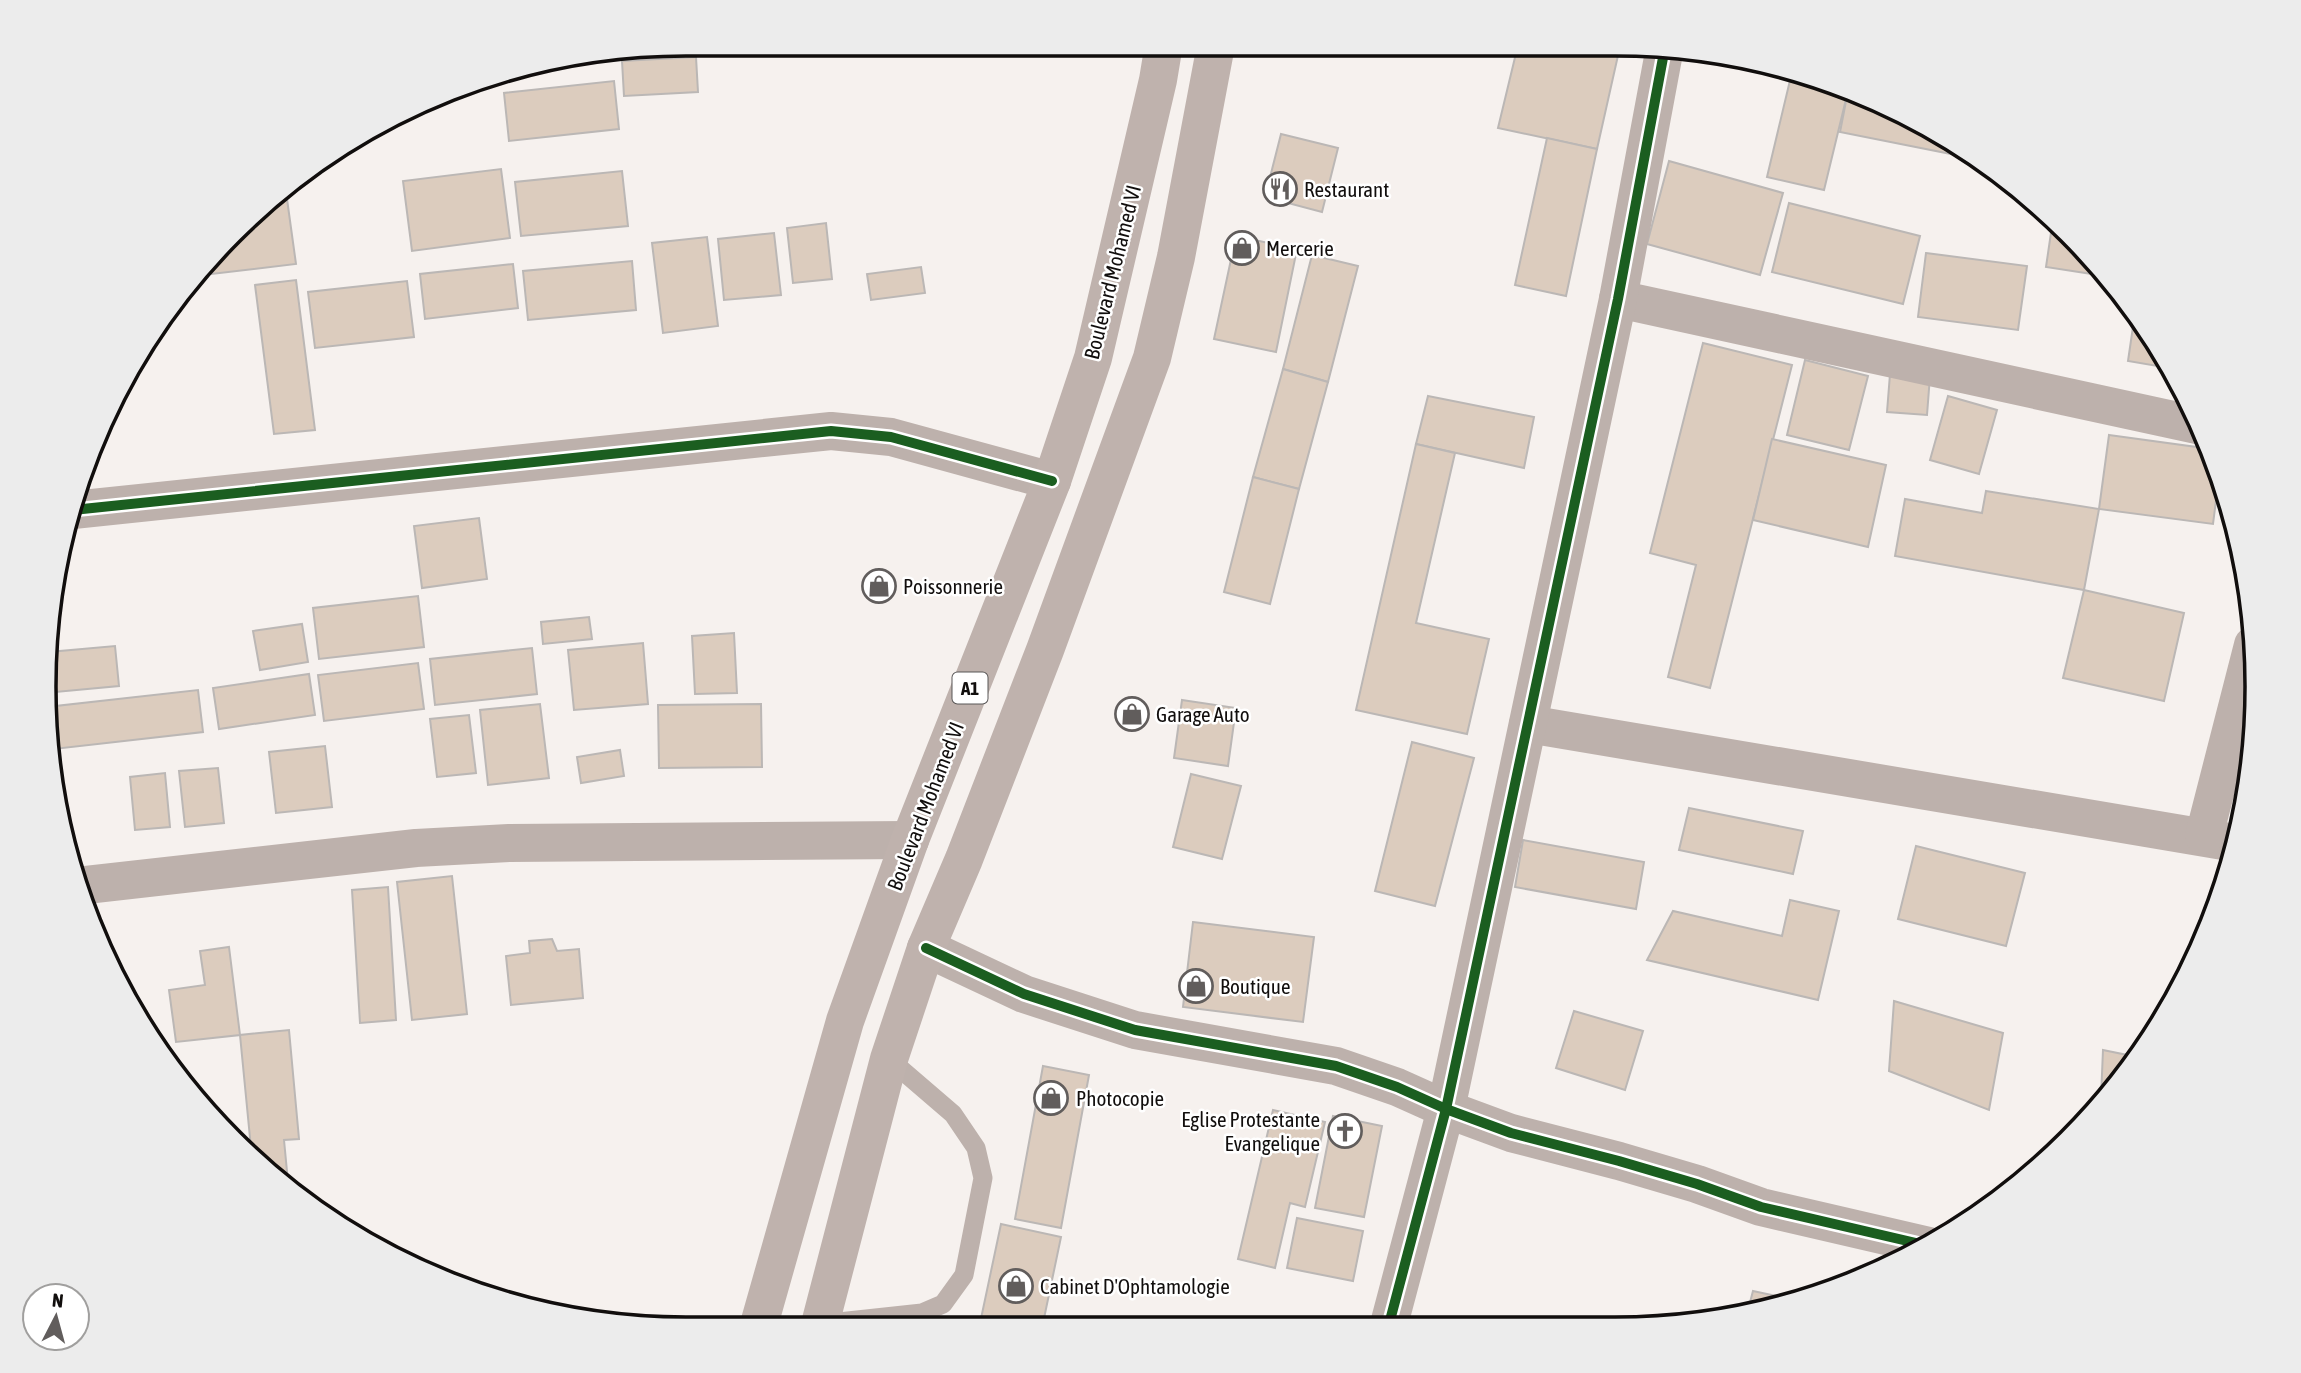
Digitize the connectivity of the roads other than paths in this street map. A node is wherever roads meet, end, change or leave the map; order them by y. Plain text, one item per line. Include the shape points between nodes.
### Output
1 (1162, 56) edge
2 (1214, 56) edge
3 (1663, 58) edge
4 (1618, 299) junction
5 (2187, 423) edge
6 (1052, 481) junction
7 (81, 509) edge
8 (2245, 693) edge
9 (1528, 724) junction
10 (910, 840) junction
11 (2220, 840) edge
12 (88, 885) edge
13 (926, 948) junction
14 (889, 1059) junction
15 (1446, 1109) junction
16 (796, 1190) junction
17 (851, 1204) junction
18 (1912, 1242) edge
19 (761, 1317) edge
20 (821, 1317) edge
21 (890, 1317) edge
22 (1391, 1317) edge

1 - 6 main road, Boulevard Mohamed VI / A1 via 1093,358
2 - 13 main road via 1152,358 1045,650
3 - 4 street
4 - 5 street
4 - 9 street
6 - 7 street via 891,437 831,431
6 - 10 main road, Boulevard Mohamed VI / A1
8 - 11 street
9 - 11 street
9 - 15 street
10 - 12 street via 415,848
10 - 16 main road, Boulevard Mohamed VI / A1 via 845,1021
13 - 14 main road
13 - 15 street via 1024,994 1135,1030 1336,1066
14 - 17 main road
14 - 21 lane via 953,1114 976,1148 983,1178 964,1275 943,1304 922,1313
15 - 18 street via 1511,1133 1697,1184 1761,1207
15 - 22 street
16 - 17 main road
16 - 19 main road, Boulevard Mohamed VI / A1
17 - 20 main road

